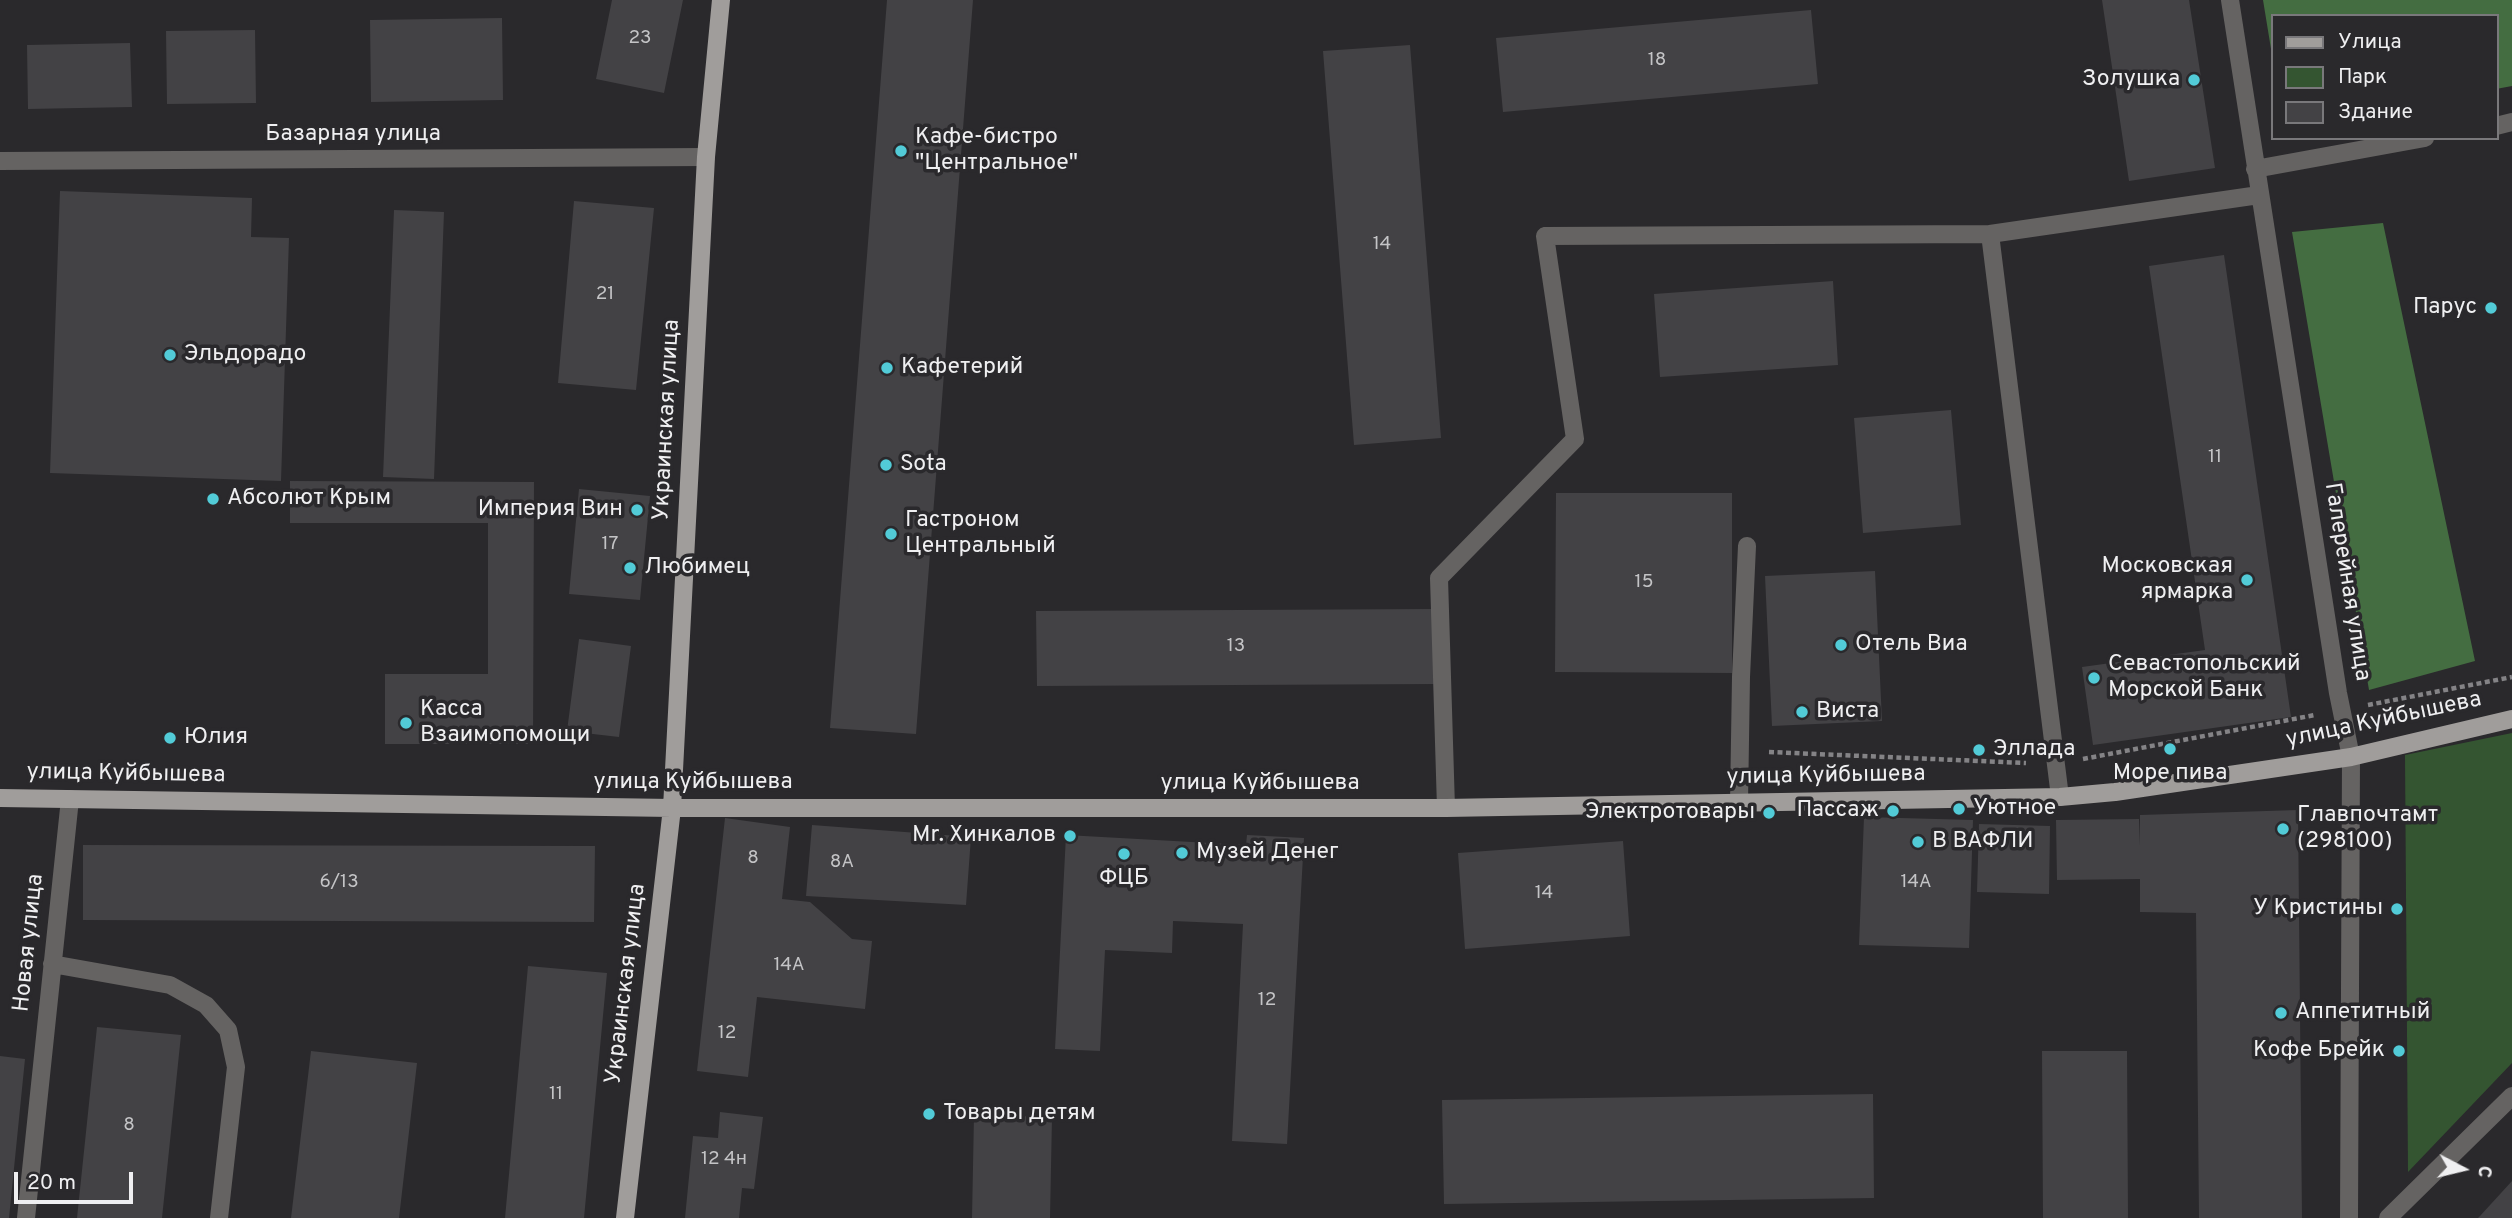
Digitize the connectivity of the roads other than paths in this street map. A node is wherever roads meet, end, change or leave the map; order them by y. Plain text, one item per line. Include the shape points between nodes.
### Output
1 (721, 0) edge
2 (2230, 0) edge
3 (2415, 140) edge
4 (706, 157) junction
5 (0, 161) edge
6 (2255, 169) junction
7 (2259, 195) junction
8 (1990, 234) junction
9 (1747, 546) dead end
10 (2512, 719) edge
11 (2351, 757) junction
12 (2060, 797) junction
13 (0, 798) edge
14 (70, 799) junction
15 (1739, 803) junction
16 (672, 808) junction
17 (1446, 808) junction
18 (52, 964) junction
19 (2512, 1096) edge
20 (26, 1218) edge
21 (219, 1218) edge
22 (625, 1218) edge
23 (2349, 1218) edge
24 (2388, 1218) edge

1 - 4 main road, Украинская улица
2 - 6 street, Галерейная улица
3 - 6 street
4 - 5 street, Базарная улица
4 - 16 main road, Украинская улица
6 - 7 street, Галерейная улица
7 - 8 street
7 - 11 street, Галерейная улица
8 - 12 street
8 - 17 street via 1545,236 1575,439 1439,578
9 - 15 street
10 - 11 main road, улица Куйбышева
11 - 12 main road, улица Куйбышева
11 - 23 street, Галерейная улица
12 - 15 main road, улица Куйбышева
13 - 14 main road, улица Куйбышева
14 - 16 main road, улица Куйбышева
14 - 18 street, Новая улица
15 - 17 main road, улица Куйбышева
16 - 17 main road, улица Куйбышева
16 - 22 main road, Украинская улица
18 - 20 street, Новая улица
18 - 21 street via 170,985 206,1005 228,1030 236,1067
19 - 24 street

